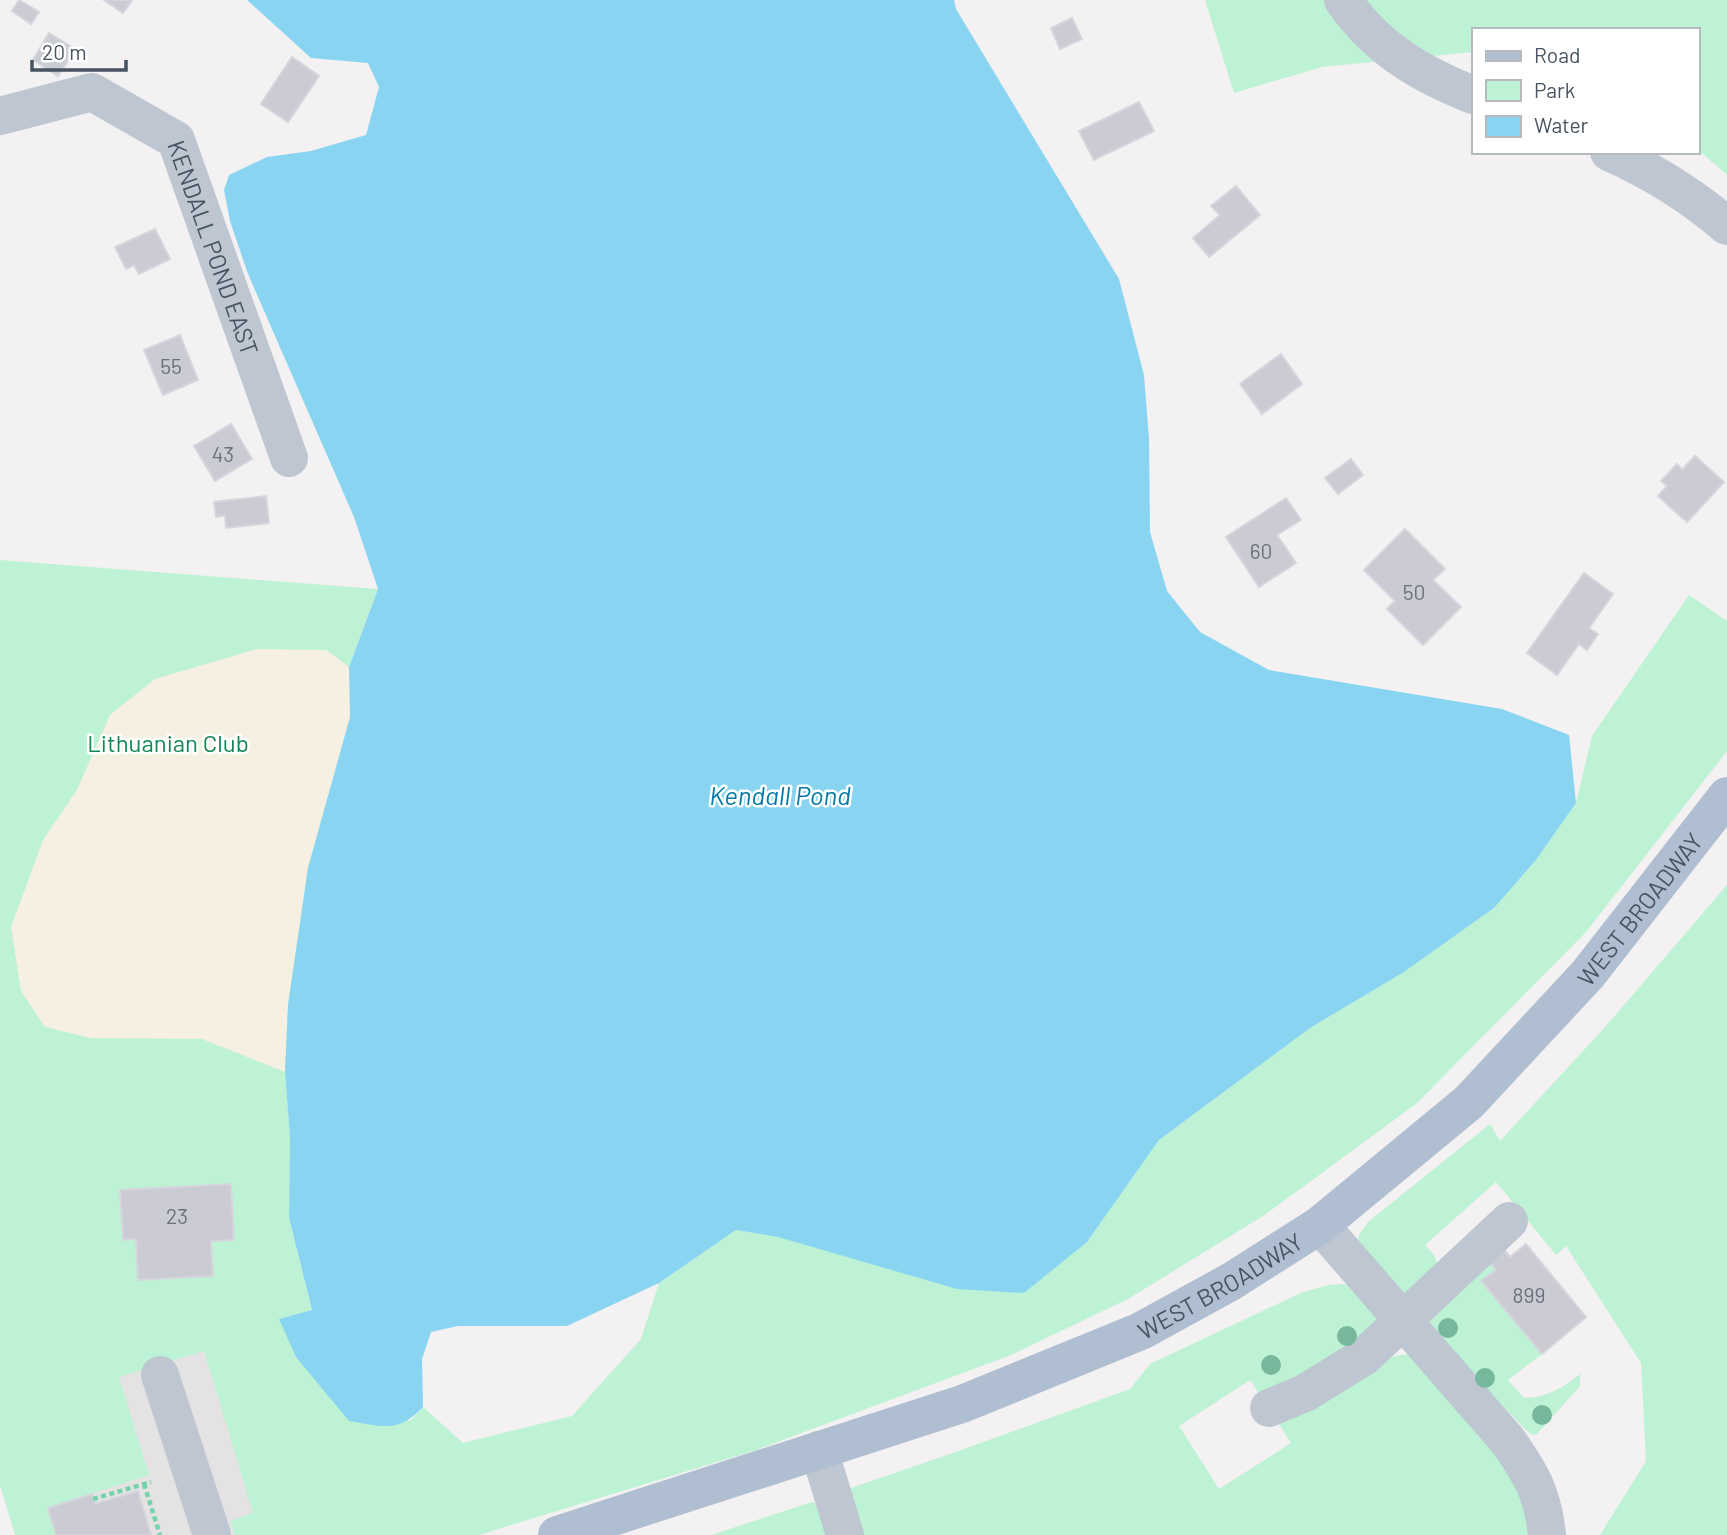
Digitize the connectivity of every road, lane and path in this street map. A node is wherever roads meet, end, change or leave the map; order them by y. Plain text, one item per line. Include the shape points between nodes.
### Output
1 (1343, 0) edge
2 (1472, 95) edge
3 (0, 116) edge
4 (1614, 154) edge
5 (1727, 226) edge
6 (289, 458) dead end
7 (1727, 796) edge
8 (1509, 1221) dead end
9 (1320, 1225) junction
10 (1403, 1320) junction
11 (160, 1375) dead end
12 (1269, 1408) dead end
13 (819, 1450) junction
14 (151, 1482) dead end
15 (144, 1484) junction
16 (93, 1499) dead end
17 (160, 1535) edge
18 (212, 1535) edge
19 (557, 1535) edge
20 (845, 1535) edge
21 (1547, 1535) edge

1 - 2 street via 1374,36 1411,66
3 - 6 street, KENDALL POND EAST via 92,92 176,140
4 - 5 street via 1678,189
7 - 9 main road, WEST BROADWAY via 1588,974 1469,1102
8 - 10 street
9 - 10 street
9 - 13 main road, WEST BROADWAY via 1233,1281 1141,1331 962,1404
10 - 12 street via 1344,1371
10 - 21 street via 1532,1475 1545,1511
11 - 18 street
13 - 19 main road, WEST BROADWAY
13 - 20 street
14 - 15 path
15 - 16 path
15 - 17 path

